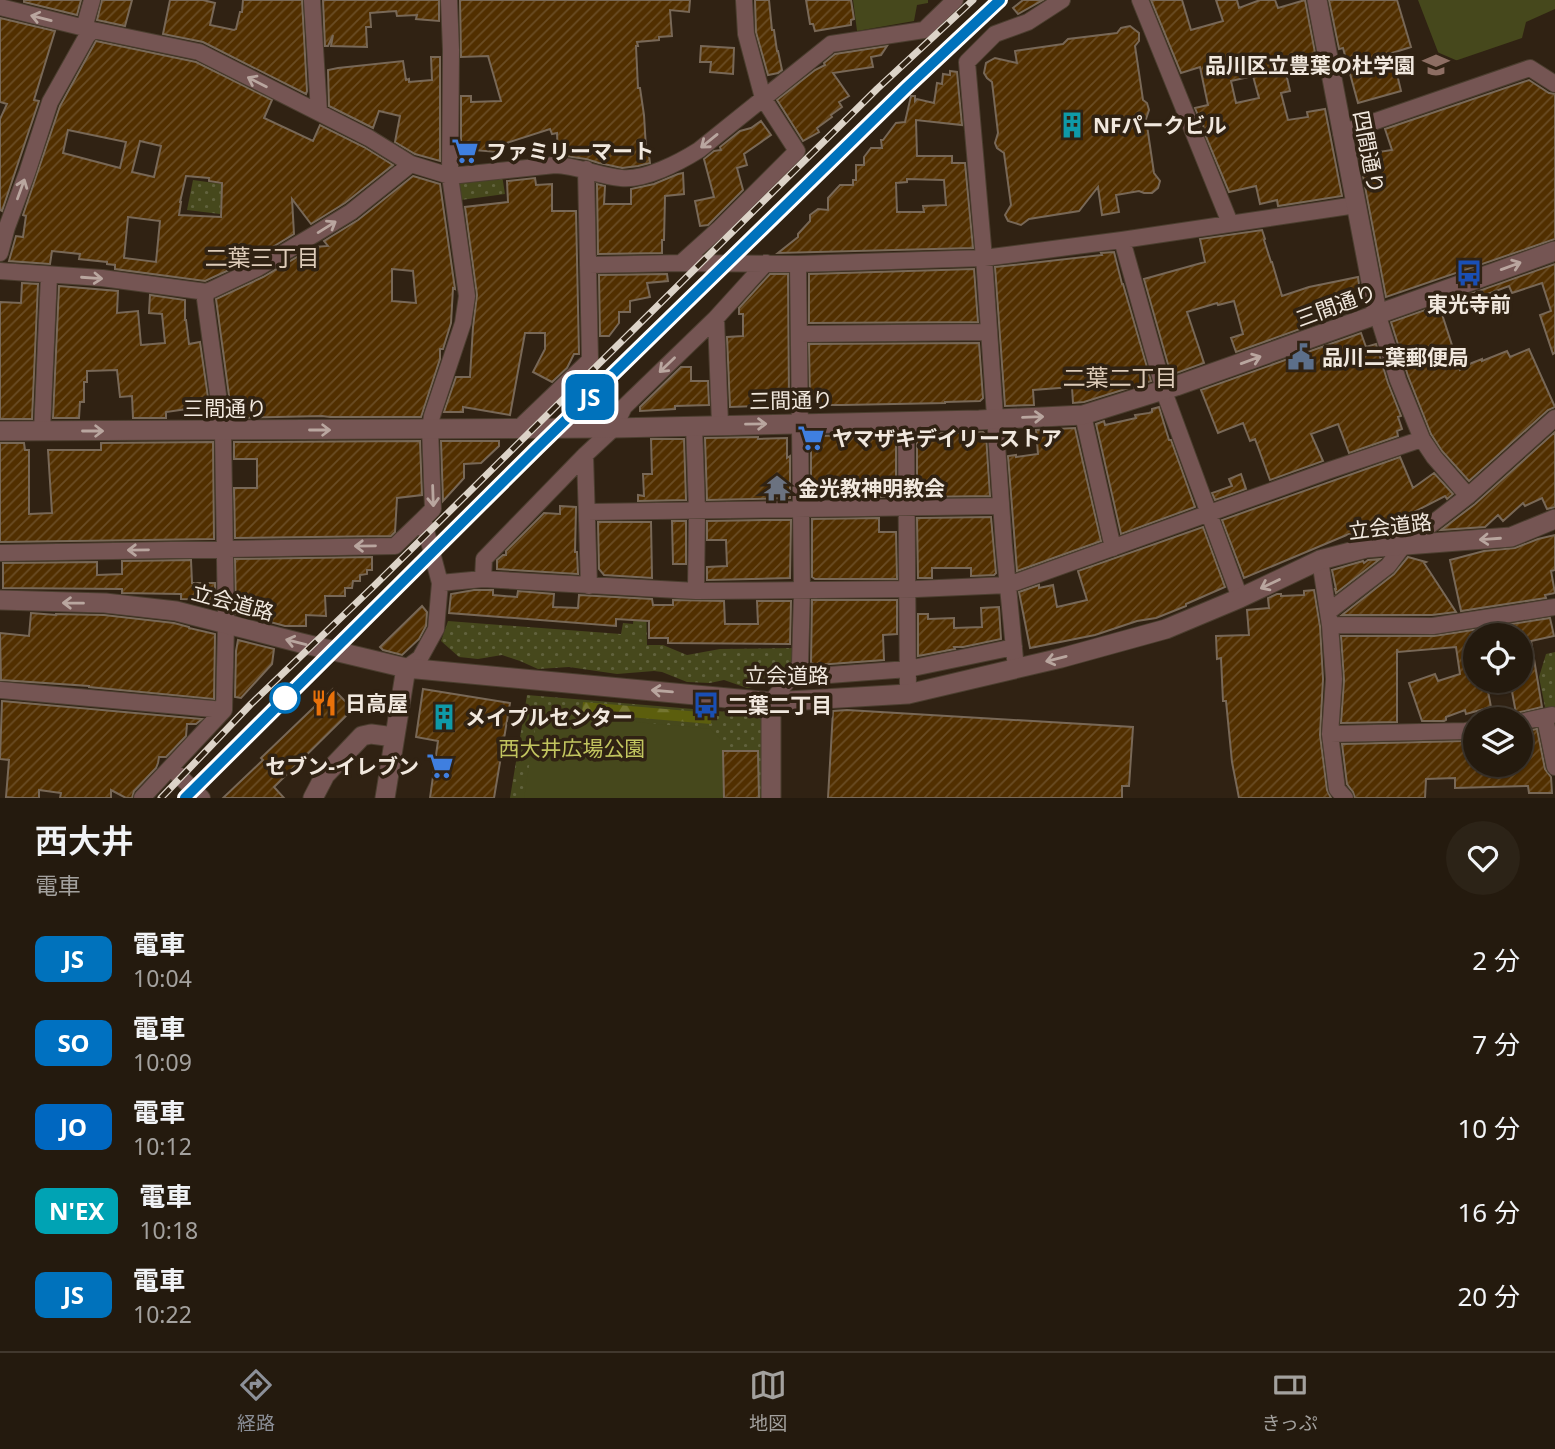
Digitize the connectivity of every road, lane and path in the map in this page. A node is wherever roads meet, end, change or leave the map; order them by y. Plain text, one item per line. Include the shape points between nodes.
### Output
1 (92, 0) edge
2 (312, 0) edge
3 (449, 0) edge
4 (744, 0) edge
5 (956, 0) edge
6 (1062, 0) edge
7 (1140, 0) edge
8 (1317, 0) edge
9 (0, 7) edge
10 (88, 29) junction
11 (1555, 84) edge
12 (763, 98) junction
13 (319, 113) junction
14 (1341, 132) junction
15 (411, 164) junction
16 (586, 169) junction
17 (450, 176) junction
18 (1356, 205) junction
19 (1230, 223) junction
20 (1122, 240) junction
21 (1555, 251) edge
22 (0, 253) edge
23 (984, 258) junction
24 (681, 263) junction
25 (766, 263) junction
26 (798, 264) junction
27 (589, 265) junction
28 (0, 271) edge
29 (49, 276) junction
30 (206, 292) junction
31 (1377, 313) junction
32 (716, 318) junction
33 (988, 332) junction
34 (800, 334) junction
35 (1164, 390) junction
36 (1083, 415) junction
37 (995, 418) junction
38 (1555, 418) edge
39 (906, 421) junction
40 (801, 423) junction
41 (694, 425) junction
42 (720, 425) junction
43 (430, 428) junction
44 (519, 428) junction
45 (614, 428) junction
46 (0, 431) edge
47 (42, 431) junction
48 (223, 431) junction
49 (1422, 439) junction
50 (585, 455) junction
51 (1468, 496) junction
52 (1001, 506) junction
53 (907, 507) junction
54 (801, 509) junction
55 (697, 510) junction
56 (587, 512) junction
57 (1209, 514) junction
58 (423, 519) junction
59 (1555, 519) edge
60 (1403, 545) junction
61 (225, 548) junction
62 (1113, 548) junction
63 (0, 552) edge
64 (1320, 560) junction
65 (483, 579) junction
66 (440, 583) junction
67 (1008, 585) junction
68 (589, 586) junction
69 (907, 589) junction
70 (696, 590) junction
71 (802, 590) junction
72 (1240, 598) junction
73 (0, 600) edge
74 (1555, 607) edge
75 (1329, 619) junction
76 (226, 624) junction
77 (1014, 647) junction
78 (406, 668) junction
79 (1016, 669) junction
80 (796, 670) junction
81 (908, 670) junction
82 (0, 690) edge
83 (908, 694) junction
84 (771, 702) junction
85 (224, 709) junction
86 (1550, 716) edge
87 (1463, 731) edge
88 (1329, 734) junction
89 (394, 737) junction
90 (1555, 767) edge
91 (171, 768) junction
92 (142, 798) edge
93 (202, 798) edge
94 (313, 798) edge
95 (385, 798) edge
96 (771, 798) edge
97 (1345, 798) edge

1 - 10 street
2 - 13 street
3 - 17 street
4 - 12 street via 746,34
5 - 12 street via 924,30 831,44
6 - 23 street via 1028,22 995,34 967,62
7 - 19 street
8 - 14 street, 四間通り
10 -> 9 street
13 -> 10 street via 199,51
22 -> 10 street via 50,102
11 - 14 street via 1530,68
12 -> 16 street via 684,160 631,178
12 - 24 street via 797,151
13 - 15 street
14 - 18 street, 四間通り
15 - 17 street
30 -> 15 street via 258,268 351,212
16 - 17 street via 555,165
16 - 27 street
17 - 43 street via 467,296
18 - 19 street
18 - 31 street, 四間通り
19 - 20 street
20 - 23 street
20 - 35 street
31 -> 21 street, 三間通り
23 - 26 street
23 - 33 street
24 - 25 street
24 - 27 street
25 - 26 street
25 - 32 street
26 - 34 street
27 - 44 street via 590,360
28 - 29 street
29 -> 30 street
29 - 47 street
30 - 48 street
35 -> 31 street, 三間通り
31 - 49 street
32 - 42 street
32 -> 45 street via 624,407
33 - 34 street
33 - 37 street
34 - 40 street
35 - 36 street, 三間通り
35 - 57 street
37 -> 36 street, 三間通り
36 - 62 street
37 - 39 street, 三間通り
37 - 52 street
38 - 51 street
39 - 40 street, 三間通り
39 - 53 street
42 -> 40 street, 三間通り
40 - 54 street
41 - 42 street, 三間通り
41 - 45 street, 三間通り
41 - 55 street
43 - 44 street, 三間通り
48 -> 43 street, 三間通り
43 -> 58 street via 433,509
44 - 45 street, 三間通り
45 - 50 street
46 - 47 street, 三間通り
47 -> 48 street, 三間通り
48 - 61 street
49 - 51 street
49 - 57 street
50 - 56 street
50 - 65 street via 484,559
51 - 60 street
52 - 53 street
52 - 67 street
53 - 54 street
53 - 69 street
54 - 55 street
54 - 71 street
55 - 56 street
55 - 70 street
56 - 68 street
57 - 62 street
57 - 72 street
58 -> 61 street via 395,546
58 - 66 street
59 -> 60 street, 立会道路 via 1511,537
60 - 64 street, 立会道路 via 1366,548
60 - 75 street via 1388,566
61 -> 63 street
61 - 76 street
62 - 67 street
64 -> 72 street, 立会道路
64 - 75 street
65 - 66 street
65 - 68 street
66 - 78 street via 436,629 420,658
67 - 69 street
67 - 77 street
68 - 70 street
69 - 71 street
69 - 81 street
70 - 71 street
71 - 80 street via 800,665
72 -> 79 street, 立会道路 via 1166,629
76 -> 73 street, 立会道路 via 176,611 105,603
74 - 75 street via 1433,626
75 - 88 street via 1334,679
78 -> 76 street, 立会道路
76 - 85 street
77 - 79 street
77 - 81 street
84 -> 78 street, 立会道路
78 - 89 street
79 - 83 street, 立会道路
80 - 81 street via 816,676
80 - 84 street
81 - 83 street
82 - 85 street
83 - 84 street, 立会道路
84 - 96 street
85 - 91 street
86 - 90 street
87 - 88 street
88 - 97 street via 1337,789
89 - 94 street via 362,736 325,775
89 - 95 street
91 - 92 street
91 - 93 street

